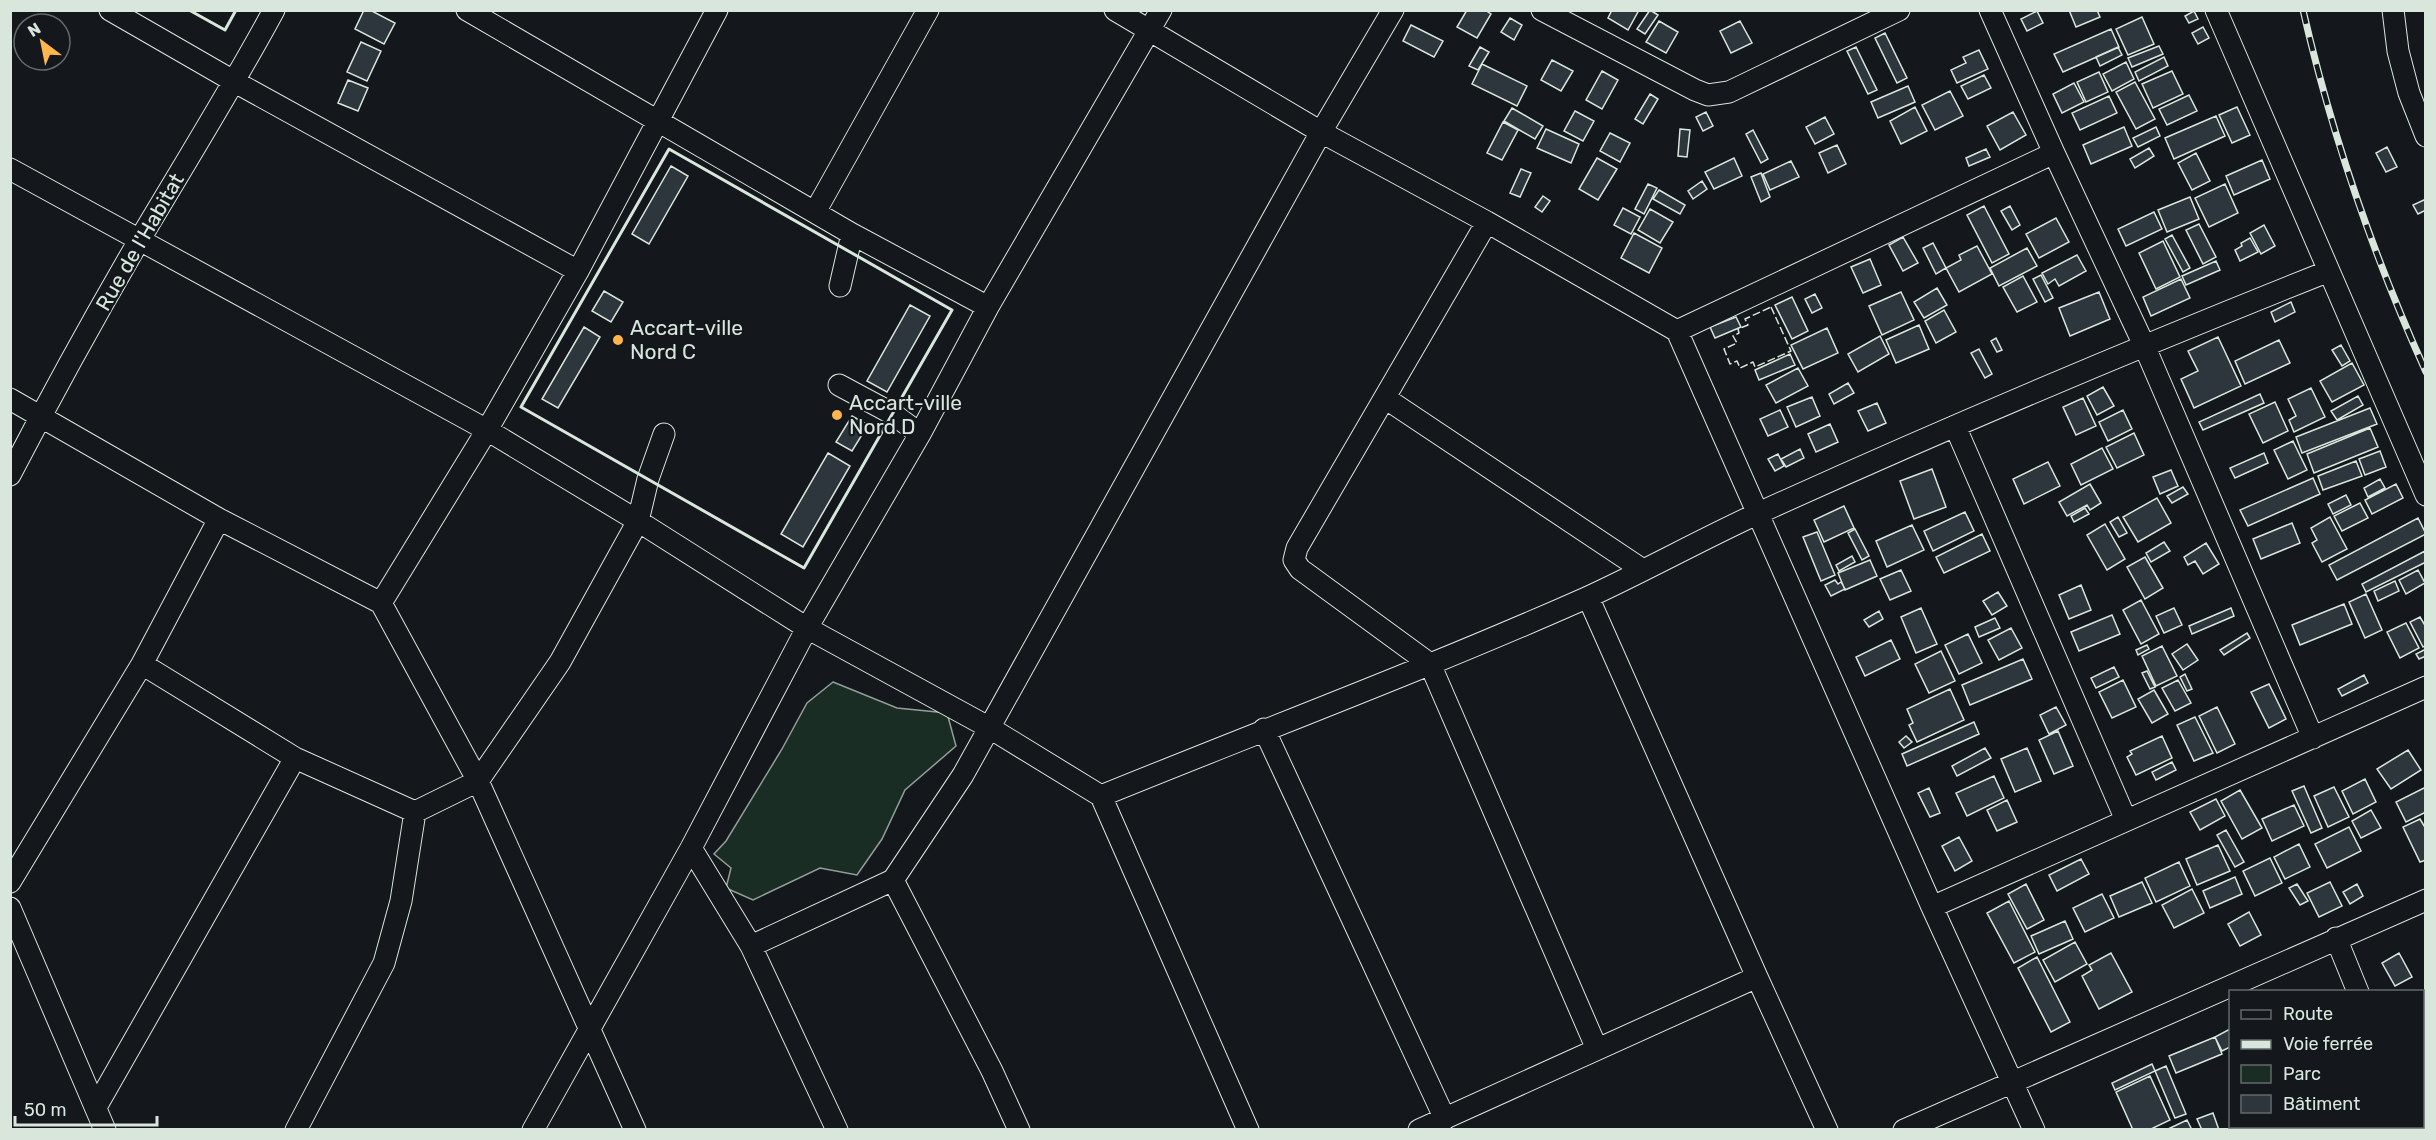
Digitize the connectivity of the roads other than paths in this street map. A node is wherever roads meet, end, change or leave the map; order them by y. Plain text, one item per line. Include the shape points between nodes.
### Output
1 (110, 10) edge
2 (274, 10) edge
3 (467, 10) edge
4 (717, 10) edge
5 (928, 10) edge
6 (1114, 10) edge
7 (1161, 10) edge
8 (1393, 10) edge
9 (1542, 10) edge
10 (1899, 10) edge
11 (1990, 10) edge
12 (2216, 10) edge
13 (2398, 12) edge
14 (502, 19) edge
15 (1150, 30) junction
16 (235, 82) junction
17 (658, 122) junction
18 (1321, 132) junction
19 (2426, 136) edge
20 (2054, 153) junction
21 (10, 169) edge
22 (815, 212) junction
23 (1487, 222) junction
24 (852, 234) junction
25 (140, 240) junction
26 (578, 270) junction
27 (2329, 270) junction
28 (840, 286) dead end
29 (988, 308) junction
30 (1677, 331) junction
31 (2144, 345) junction
32 (839, 385) dead end
33 (1385, 398) junction
34 (10, 399) edge
35 (41, 417) junction
36 (1955, 426) junction
37 (487, 430) junction
38 (664, 434) dead end
39 (920, 434) junction
40 (10, 475) edge
41 (2426, 495) edge
42 (1757, 514) junction
43 (219, 519) junction
44 (638, 521) junction
45 (1643, 570) junction
46 (1588, 597) junction
47 (381, 603) junction
48 (807, 628) junction
49 (142, 664) junction
50 (1430, 664) junction
51 (2426, 687) edge
52 (990, 728) junction
53 (1264, 729) junction
54 (2313, 738) junction
55 (295, 758) junction
56 (478, 781) junction
57 (1101, 795) junction
58 (415, 812) junction
59 (2126, 820) junction
60 (691, 848) junction
61 (893, 880) junction
62 (10, 882) edge
63 (2426, 900) edge
64 (1932, 907) junction
65 (10, 908) edge
66 (2336, 938) junction
67 (751, 946) junction
68 (1757, 977) junction
69 (2357, 990) edge
70 (591, 1028) junction
71 (1597, 1049) junction
72 (2013, 1081) junction
73 (96, 1107) junction
74 (1445, 1119) junction
75 (105, 1130) edge
76 (296, 1130) edge
77 (533, 1130) edge
78 (635, 1130) edge
79 (837, 1130) edge
80 (1019, 1130) edge
81 (1248, 1130) edge
82 (1419, 1130) edge
83 (1827, 1130) edge
84 (1904, 1130) edge
85 (2034, 1130) edge

1 - 16 street
2 - 16 street, Rue de l'Habitat
3 - 14 street
4 - 17 street
5 - 22 street
6 - 15 street
7 - 15 street
8 - 18 street
9 - 10 street via 1708,95 1729,92
11 - 20 street
12 - 27 street
13 - 19 street via 2398,51
14 - 17 street
15 - 18 street
15 - 29 street
16 - 25 street, Rue de l'Habitat
16 - 26 street
17 - 22 street
17 - 26 street
18 - 23 street
18 - 52 street
20 - 30 street
20 - 31 street
21 - 25 street
22 - 24 street
23 - 30 street
23 - 33 street
24 - 28 street
24 - 29 street
25 - 35 street, Rue de l'Habitat
25 - 37 street
26 - 37 street
27 - 31 street
27 - 41 street
29 - 39 street
30 - 42 street
31 - 36 street
31 - 54 street
32 - 39 street
33 - 45 street
33 - 50 street via 1294,560 1300,569
34 - 35 street
35 - 40 street, Rue de l'Habitat
35 - 43 street
36 - 42 street
36 - 59 street
37 - 44 street
37 - 47 street
38 - 44 street
39 - 48 street
42 - 45 street
42 - 64 street
43 - 47 street
43 - 49 street
44 - 48 street
44 - 56 street via 560,662
45 - 46 street
46 - 50 street
46 - 68 street
47 - 56 street
48 - 52 street
48 - 60 street
49 - 55 street
49 - 62 street
50 - 53 street
50 - 71 street
51 - 54 street
52 - 57 street
52 - 61 street
53 - 57 street
53 - 74 street
54 - 59 street
55 - 58 street
55 - 73 street
56 - 58 street
56 - 70 street
57 - 81 street
58 - 76 street via 401,901 384,963
59 - 64 street
60 - 67 street
60 - 70 street
61 - 67 street
61 - 80 street
63 - 66 street
64 - 72 street
65 - 73 street
66 - 69 street
66 - 72 street
67 - 79 street
68 - 71 street
68 - 83 street
70 - 77 street
70 - 78 street
71 - 74 street
72 - 84 street
72 - 85 street
73 - 75 street
74 - 82 street

